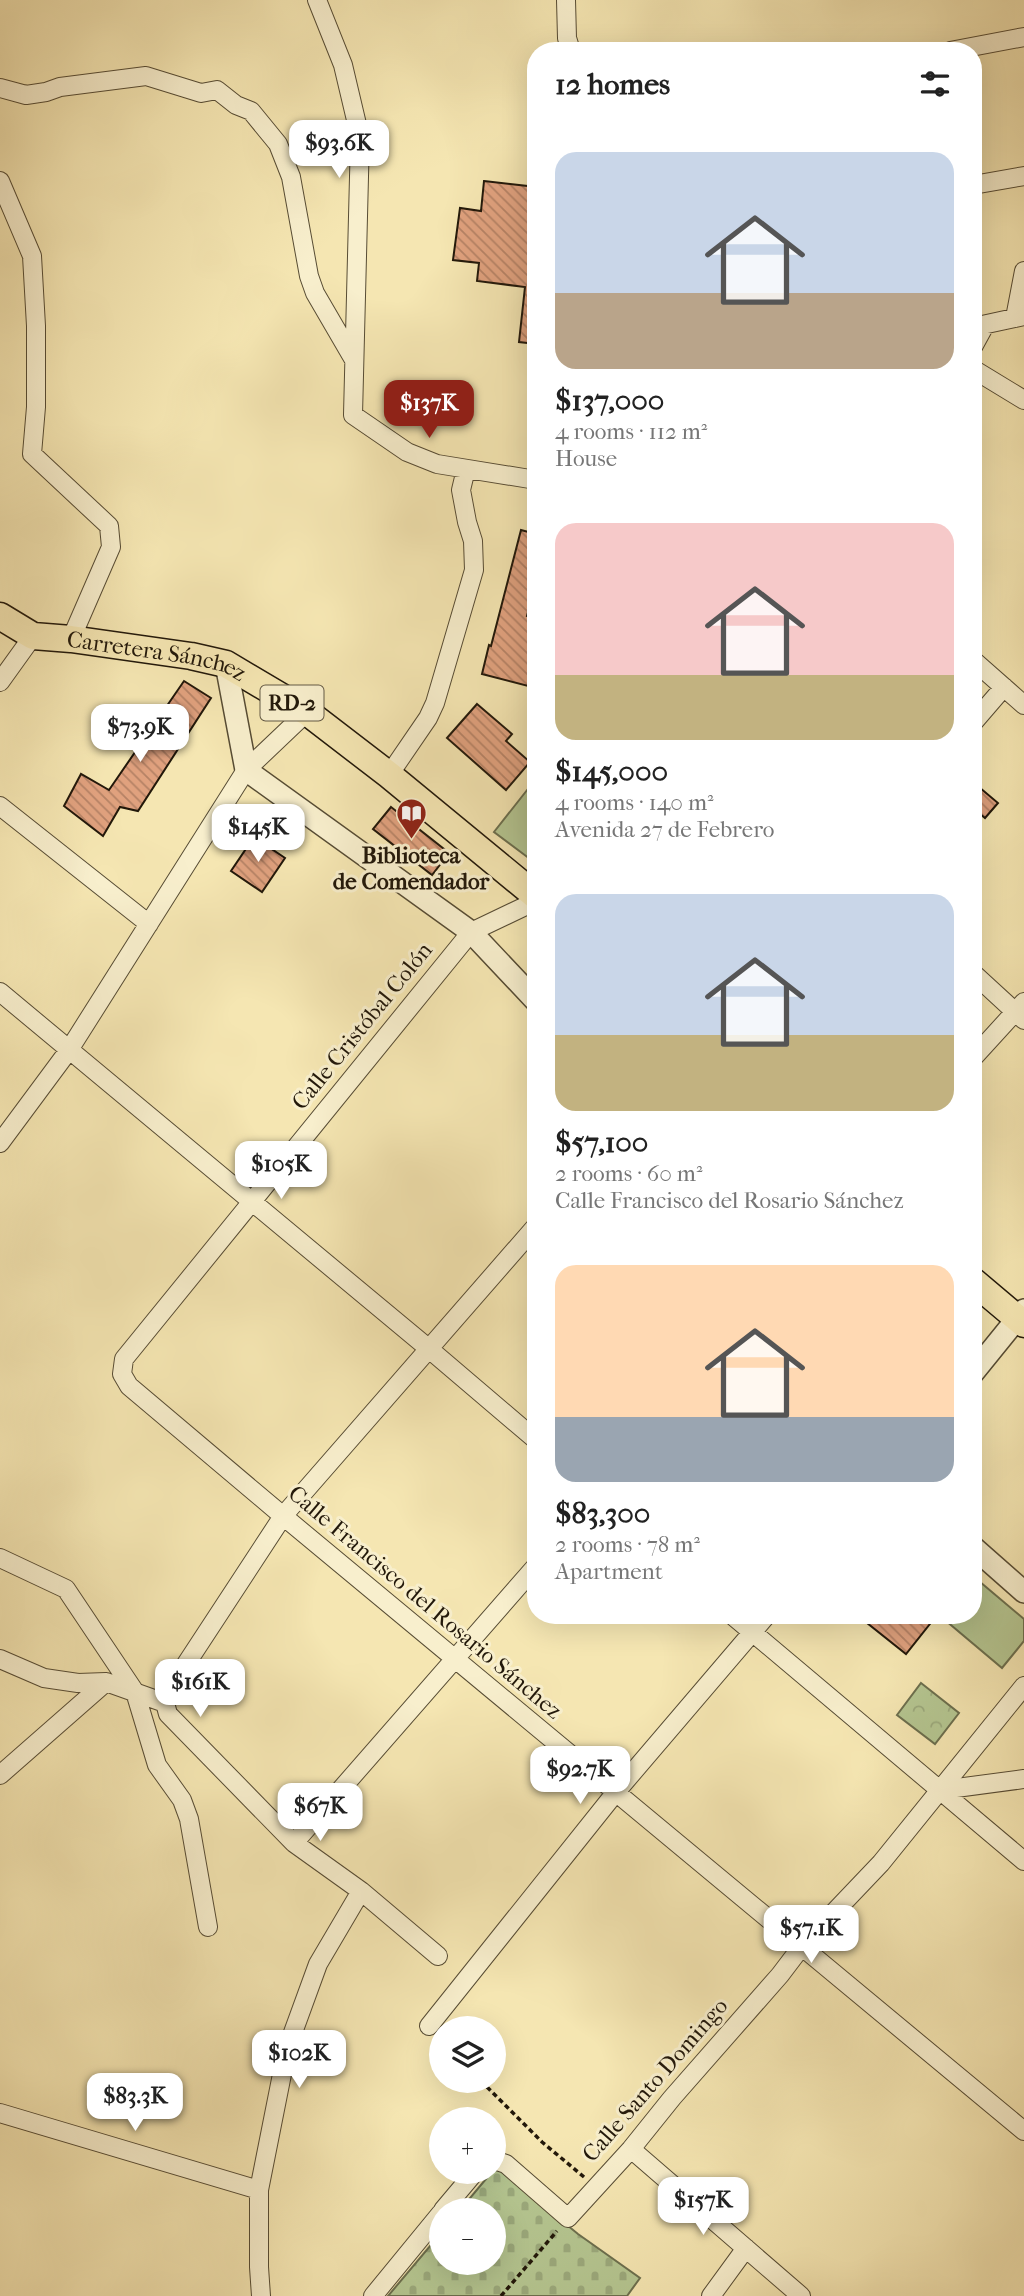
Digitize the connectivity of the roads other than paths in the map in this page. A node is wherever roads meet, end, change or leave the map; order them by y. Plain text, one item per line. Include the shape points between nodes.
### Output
1 (317, 0) edge
2 (566, 0) edge
3 (1024, 37) edge
4 (568, 42) edge
5 (982, 45) edge
6 (0, 88) edge
7 (1024, 176) edge
8 (0, 181) edge
9 (982, 184) edge
10 (1024, 271) edge
11 (1019, 317) edge
12 (982, 325) edge
13 (354, 360) junction
14 (982, 374) edge
15 (1024, 400) edge
16 (466, 469) junction
17 (527, 479) edge
18 (0, 616) edge
19 (33, 636) junction
20 (71, 639) junction
21 (226, 664) junction
22 (982, 668) edge
23 (0, 682) edge
24 (1003, 687) junction
25 (1024, 705) edge
26 (307, 712) junction
27 (982, 712) edge
28 (246, 770) junction
29 (389, 775) junction
30 (0, 806) edge
31 (527, 891) edge
32 (527, 904) edge
33 (149, 924) junction
34 (471, 932) junction
35 (982, 980) edge
36 (527, 991) edge
37 (0, 992) edge
38 (1021, 1012) edge
39 (982, 1049) edge
40 (69, 1050) junction
41 (0, 1143) edge
42 (250, 1201) junction
43 (527, 1236) edge
44 (982, 1288) edge
45 (1021, 1317) edge
46 (428, 1348) junction
47 (982, 1362) edge
48 (122, 1374) joint
49 (527, 1432) edge
50 (283, 1516) junction
51 (982, 1555) edge
52 (0, 1558) edge
53 (527, 1576) edge
54 (1024, 1592) edge
55 (742, 1624) edge
56 (759, 1624) edge
57 (751, 1633) junction
58 (0, 1658) edge
59 (456, 1659) junction
60 (106, 1682) junction
61 (1024, 1686) edge
62 (135, 1692) junction
63 (165, 1703) junction
64 (0, 1775) edge
65 (1024, 1779) edge
66 (941, 1790) junction
67 (616, 1792) junction
68 (294, 1843) junction
69 (1024, 1861) edge
70 (361, 1891) junction
71 (208, 1927) dead end
72 (802, 1946) junction
73 (438, 1956) dead end
74 (437, 2016) edge
75 (0, 2113) edge
76 (1024, 2131) edge
77 (631, 2150) junction
78 (506, 2164) edge
79 (465, 2184) edge
80 (259, 2190) junction
81 (454, 2198) edge
82 (429, 2228) edge
83 (746, 2248) junction
84 (261, 2296) edge
85 (373, 2296) edge
86 (711, 2296) edge
87 (801, 2296) edge

1 - 13 street via 343,65 360,137
2 - 4 street
3 - 5 street
6 - 13 street via 26,95 146,76 203,93 217,89 251,111 278,144 294,188 309,276
7 - 9 street
8 - 20 street via 32,256 36,327 32,454 109,526 111,547
10 - 11 street
11 - 12 street
13 - 16 street via 353,415 407,452
14 - 15 street
16 - 17 street
16 - 29 street via 461,490 474,550 471,583 435,703
18 - 19 main road, Carretera Sánchez / RD-2
19 - 20 main road, Carretera Sánchez / RD-2
19 - 23 street
20 - 21 main road, Carretera Sánchez / RD-2
21 - 26 main road, Carretera Sánchez / RD-2
21 - 28 street
22 - 24 street
24 - 25 street
24 - 27 street
26 - 28 street
26 - 29 main road, Carretera Sánchez / RD-2
28 - 33 street
28 - 34 street
29 - 31 main road, Carretera Sánchez / RD-2
30 - 33 street
32 - 34 street, Calle Cristóbal Colón
33 - 40 street
34 - 36 street
34 - 42 street, Calle Cristóbal Colón
35 - 38 street
37 - 40 street
38 - 39 street
40 - 41 street
40 - 42 street
42 - 46 street
42 - 48 street, Calle Cristóbal Colón via 124,1359
43 - 46 street
44 - 45 main road
45 - 47 street
46 - 49 street
46 - 50 street
48 - 50 street, Calle Francisco del Rosario Sánchez via 129,1386
50 - 59 street, Calle Francisco del Rosario Sánchez
50 - 63 street
51 - 54 street
52 - 62 street via 66,1588
53 - 59 street
55 - 57 street
56 - 57 street
57 - 66 street
57 - 67 street
58 - 60 street via 44,1678
59 - 67 street, Calle Francisco del Rosario Sánchez
59 - 68 street
60 - 62 street
60 - 64 street
61 - 66 street, Calle Santo Domingo
62 - 63 street
62 - 71 street via 157,1765 182,1800 189,1819
63 - 68 street via 167,1714
65 - 66 street
66 - 69 street
66 - 72 street, Calle Santo Domingo via 881,1863
67 - 72 street, Calle Francisco del Rosario Sánchez
67 - 74 street
68 - 70 street
70 - 73 street
70 - 80 street via 318,1964 287,2049
72 - 76 street, Calle Francisco del Rosario Sánchez
72 - 77 street, Calle Santo Domingo
75 - 80 street
77 - 78 street, Calle Santo Domingo via 568,2218
77 - 83 street
79 - 81 street
80 - 84 street
82 - 85 street
83 - 86 street
83 - 87 street

